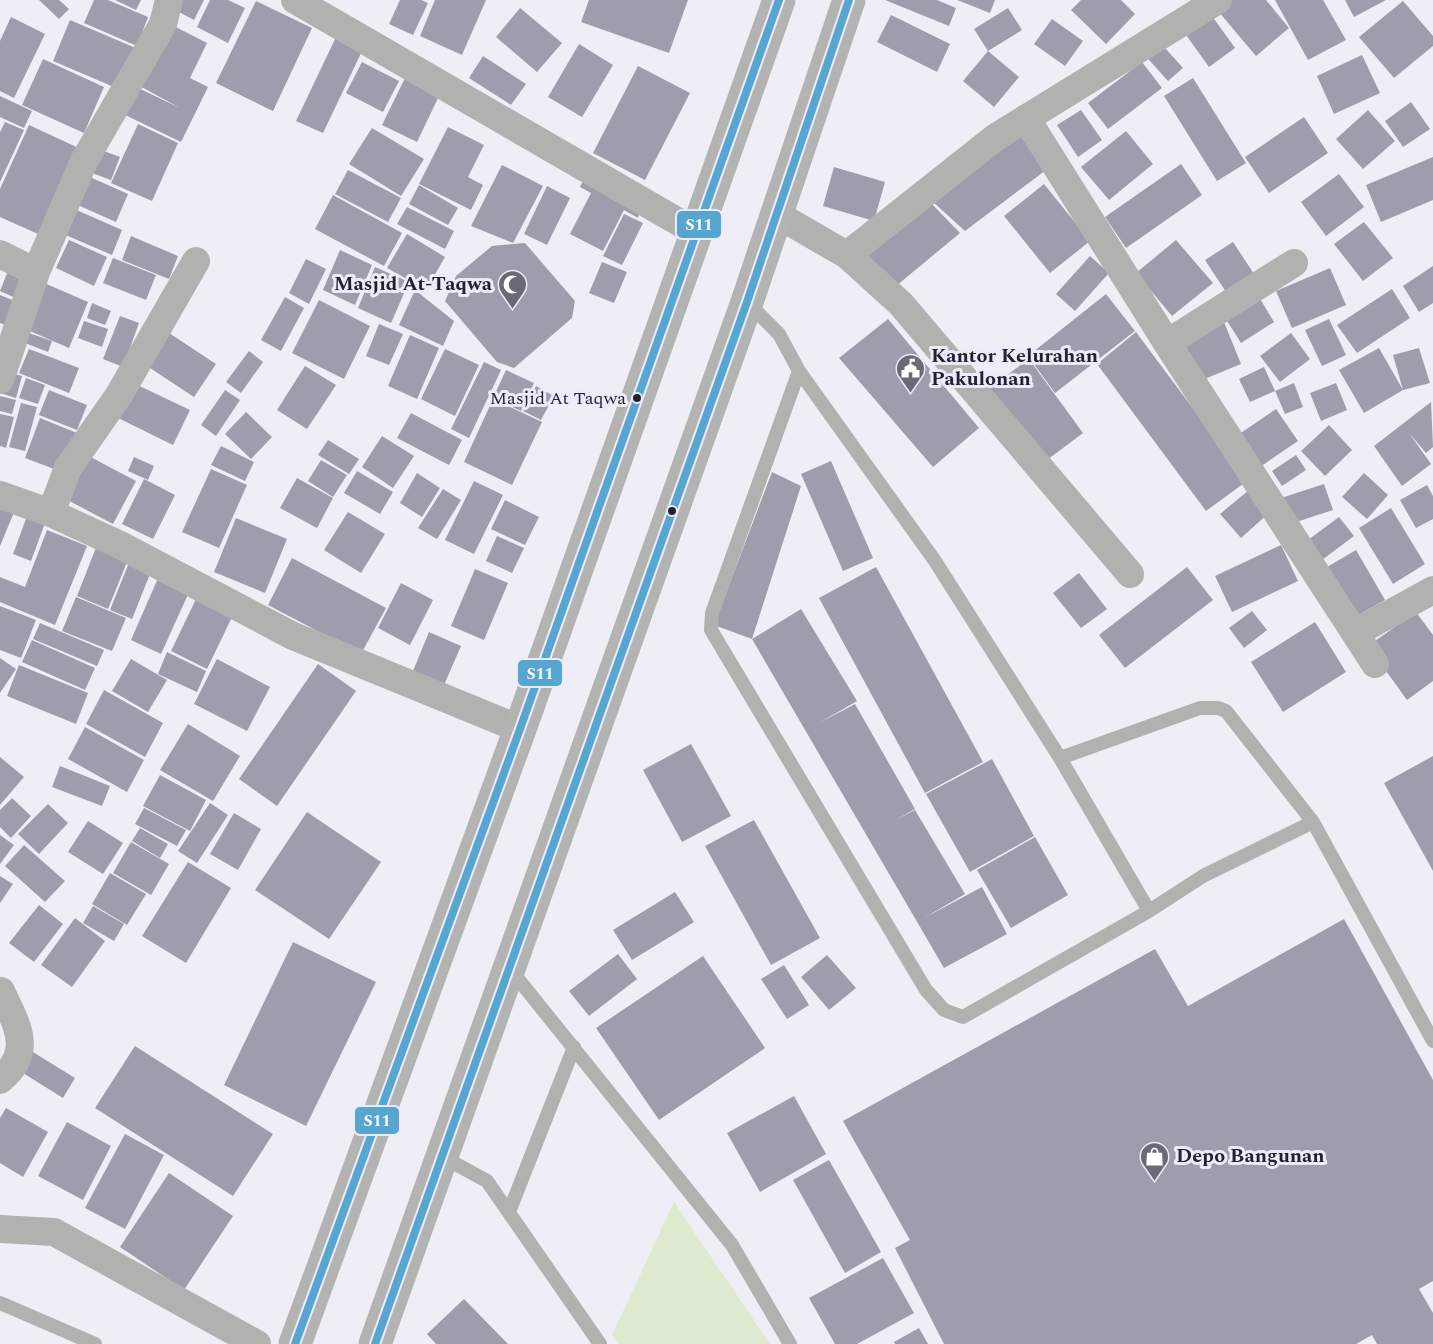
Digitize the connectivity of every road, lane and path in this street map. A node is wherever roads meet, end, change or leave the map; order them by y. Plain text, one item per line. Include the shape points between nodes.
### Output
1 (169, 0) edge
2 (295, 0) edge
3 (779, 0) edge
4 (849, 0) edge
5 (1218, 0) edge
6 (1026, 118) junction
7 (776, 214) junction
8 (696, 232) junction
9 (0, 254) edge
10 (848, 255) junction
11 (196, 261) dead end
12 (1294, 263) dead end
13 (36, 272) junction
14 (747, 302) junction
15 (1167, 344) junction
16 (799, 371) junction
17 (0, 380) edge
18 (0, 495) edge
19 (51, 513) junction
20 (1130, 574) dead end
21 (1433, 590) edge
22 (1355, 633) junction
23 (1375, 664) dead end
24 (520, 729) junction
25 (1060, 758) junction
26 (1313, 822) junction
27 (1149, 911) junction
28 (509, 967) junction
29 (1, 991) edge
30 (1433, 1041) edge
31 (574, 1047) junction
32 (0, 1080) edge
33 (441, 1156) junction
34 (509, 1212) junction
35 (0, 1229) edge
36 (0, 1303) edge
37 (95, 1344) edge
38 (257, 1344) edge
39 (295, 1344) edge
40 (375, 1344) edge
41 (600, 1344) edge
42 (790, 1344) edge

1 - 13 street via 163,24 84,161
2 - 8 street
3 - 8 main road
4 - 7 main road
5 - 6 street
6 - 10 street via 996,137
6 - 15 street
7 - 10 street
7 - 14 main road
8 - 24 main road
9 - 13 street
10 - 20 street via 901,304
11 - 19 street via 119,395 68,468
12 - 15 street
13 - 17 street
14 - 16 lane via 779,334
14 - 28 main road
15 - 22 street
16 - 25 lane via 934,561
16 - 27 lane via 712,613 711,630 926,990 944,1010 963,1017
18 - 19 street
19 - 24 street via 293,636
21 - 22 street
22 - 23 street
24 - 39 main road
25 - 26 lane via 1200,708 1218,708 1230,715
25 - 27 lane
26 - 27 lane via 1203,876
26 - 30 lane
28 - 31 lane
28 - 33 main road
29 - 32 street via 21,1038 18,1057
31 - 34 lane
31 - 42 lane via 732,1245
33 - 34 lane via 487,1181
33 - 40 main road
34 - 41 lane
35 - 38 street via 54,1232
36 - 37 lane

